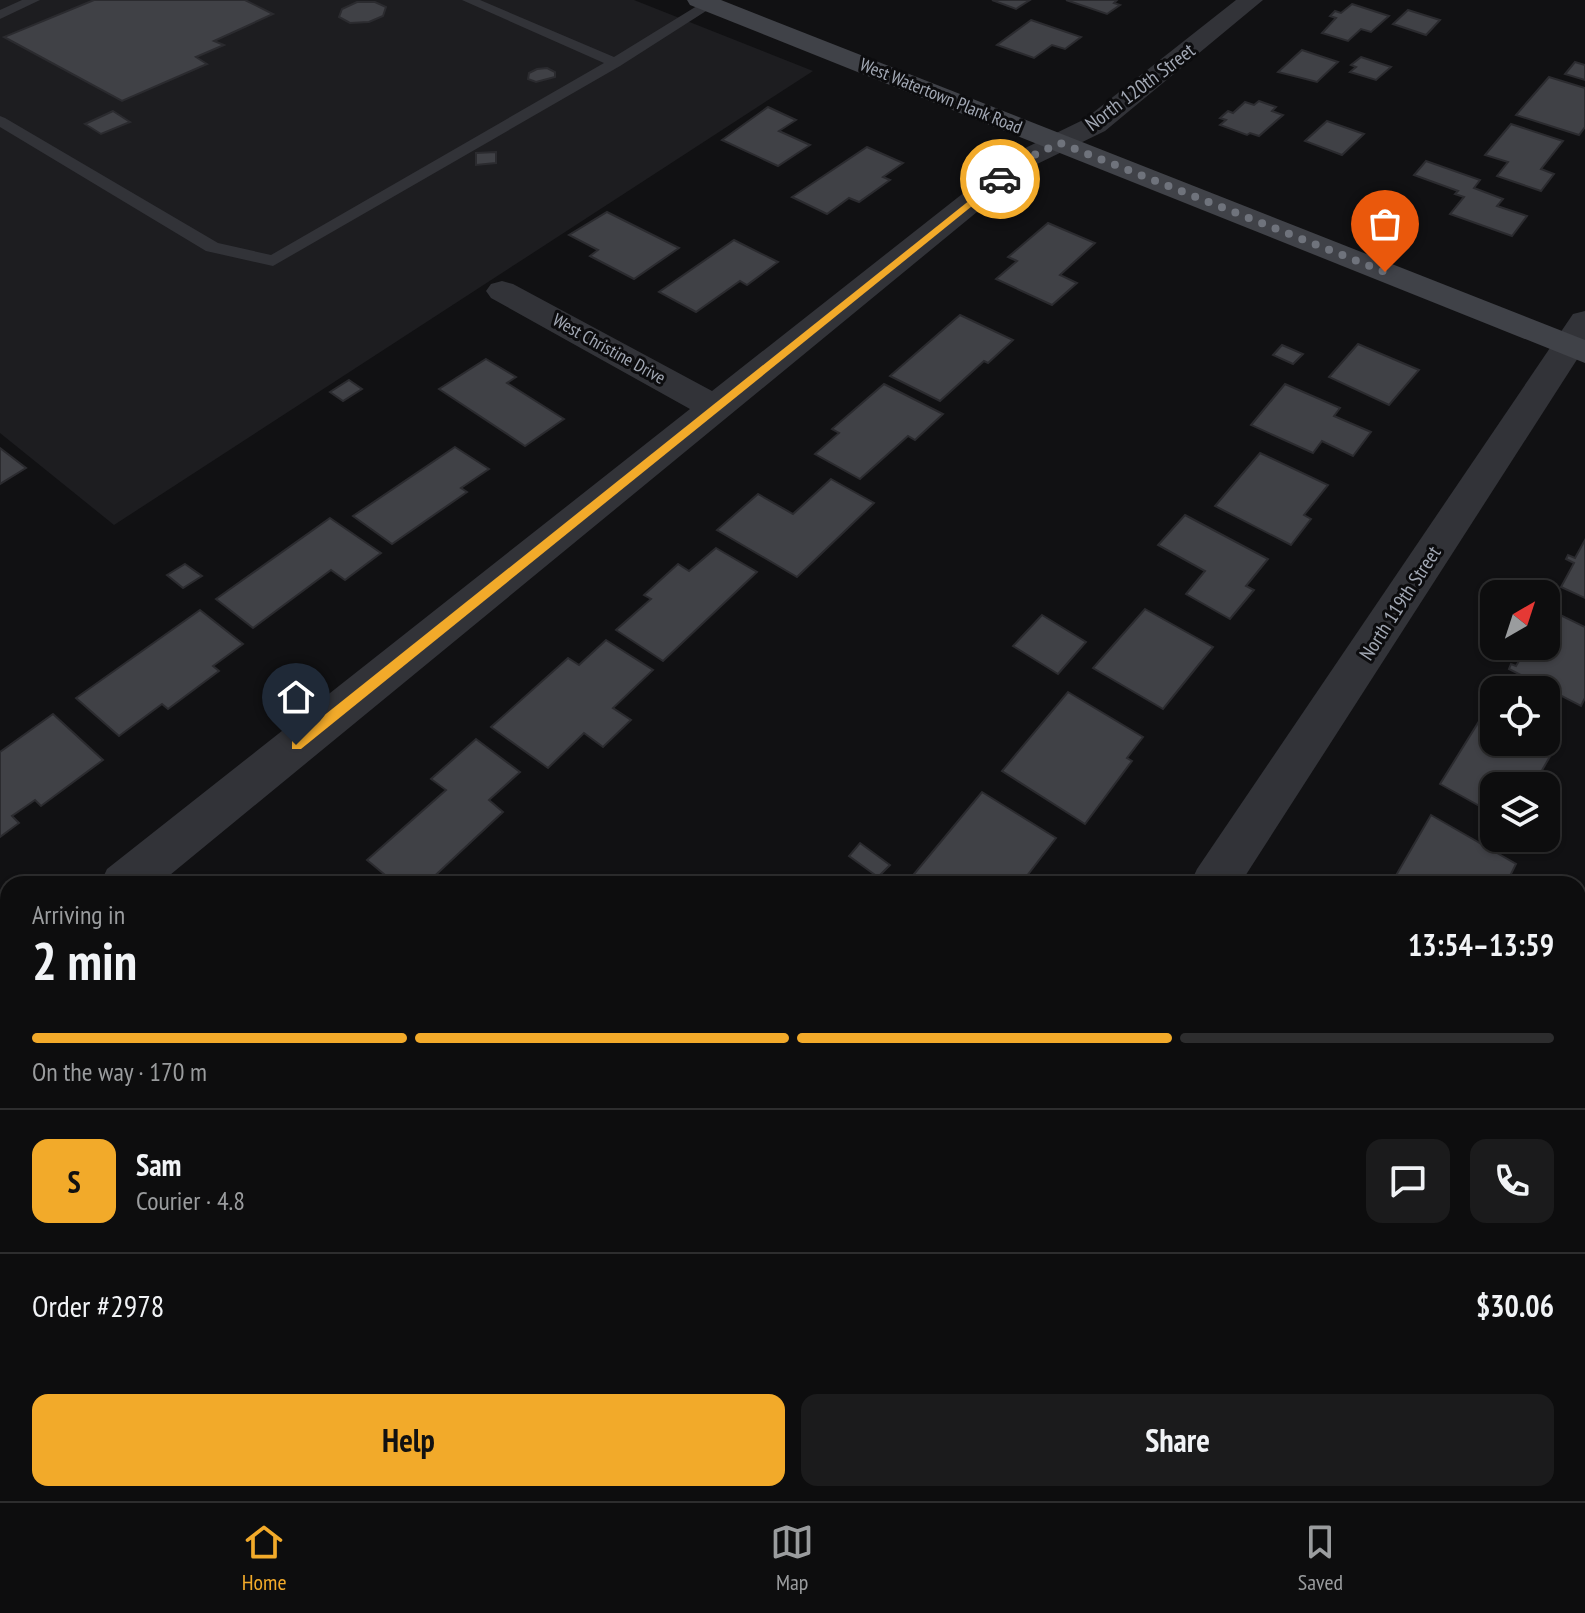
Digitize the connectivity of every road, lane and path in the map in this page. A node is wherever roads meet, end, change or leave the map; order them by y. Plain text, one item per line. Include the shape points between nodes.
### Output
1 (33, 0) edge
2 (469, 0) edge
3 (1251, 0) edge
4 (708, 1) edge
5 (0, 15) edge
6 (615, 63) junction
7 (0, 121) edge
8 (1060, 143) junction
9 (502, 291) dead end
10 (1580, 339) edge
11 (715, 408) junction
12 (134, 876) edge
13 (1219, 876) edge

1 - 5 lane
2 - 6 lane
3 - 8 street, North 120th Street via 1095,125
4 - 6 lane
4 - 8 street, West Watertown Plank Road
6 - 7 lane via 273,261 212,247
8 - 10 street, West Watertown Plank Road
8 - 11 street, North 120th Street via 1023,160
9 - 11 street, West Christine Drive
10 - 13 street, North 119th Street
11 - 12 street, North 120th Street

